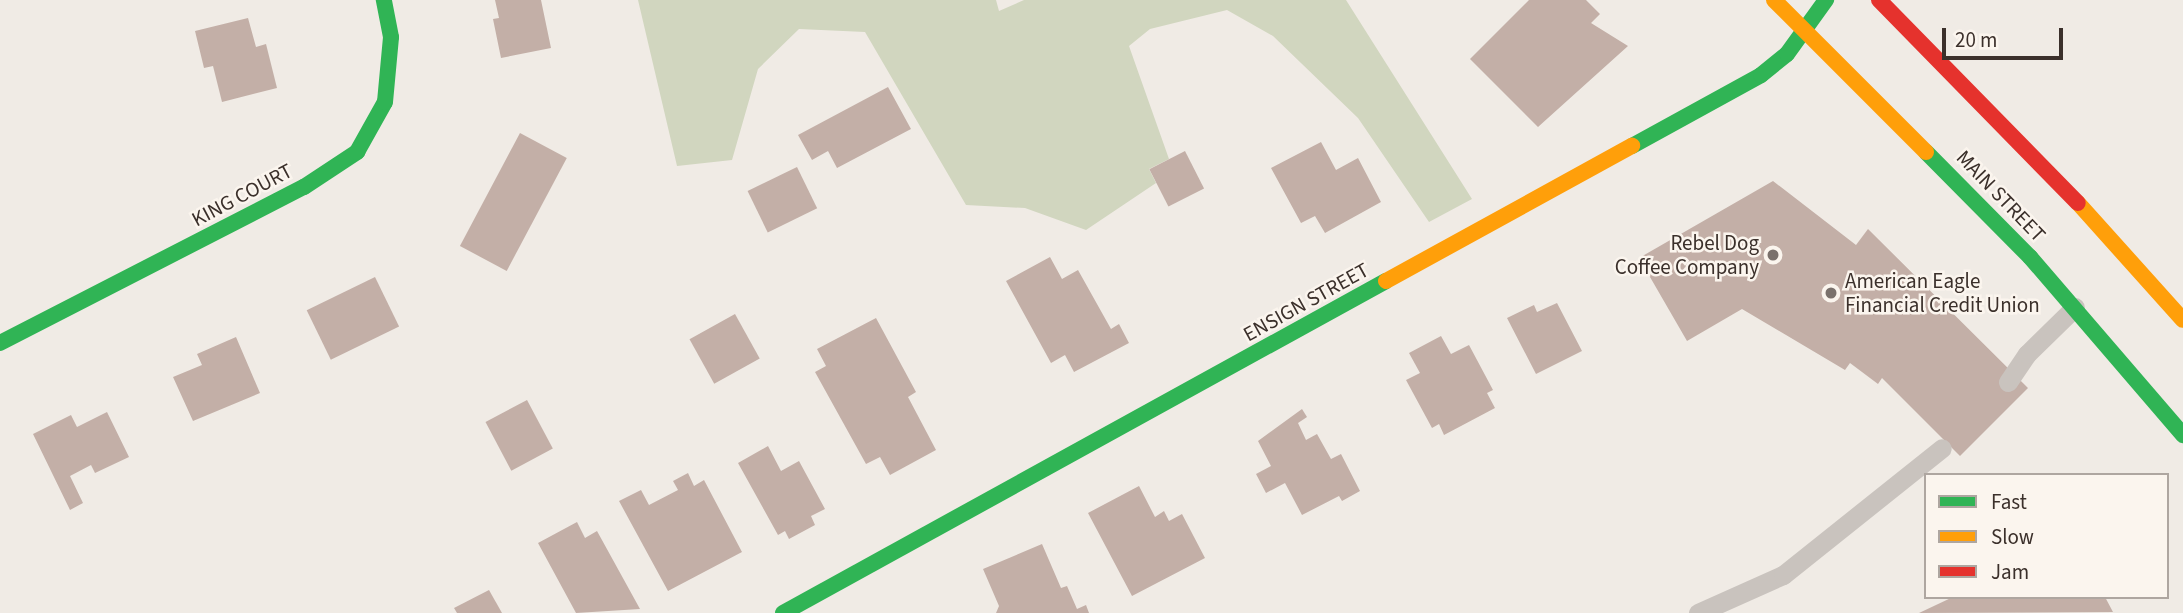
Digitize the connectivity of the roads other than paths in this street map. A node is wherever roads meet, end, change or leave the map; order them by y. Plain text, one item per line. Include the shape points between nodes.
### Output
1 (384, 0) edge
2 (1774, 0) edge
3 (1826, 0) edge
4 (1879, 0) edge
5 (1805, 29) junction
6 (2075, 307) junction
7 (2183, 320) edge
8 (0, 343) edge
9 (2008, 382) dead end
10 (2175, 391) dead end
11 (2159, 405) junction
12 (2183, 435) edge
13 (1942, 448) dead end
14 (783, 613) edge
15 (1698, 613) edge

1 - 8 street, KING COURT via 391,37 386,102 357,152 304,187
2 - 5 street, MAIN STREET
3 - 5 street, ENSIGN STREET
4 - 7 street via 2032,152
5 - 6 street, MAIN STREET via 1961,184
5 - 14 street, ENSIGN STREET via 1781,60 1761,75
6 - 9 lane via 2027,354
6 - 11 street, MAIN STREET
10 - 11 street
11 - 12 street, MAIN STREET
13 - 15 lane via 1783,575

